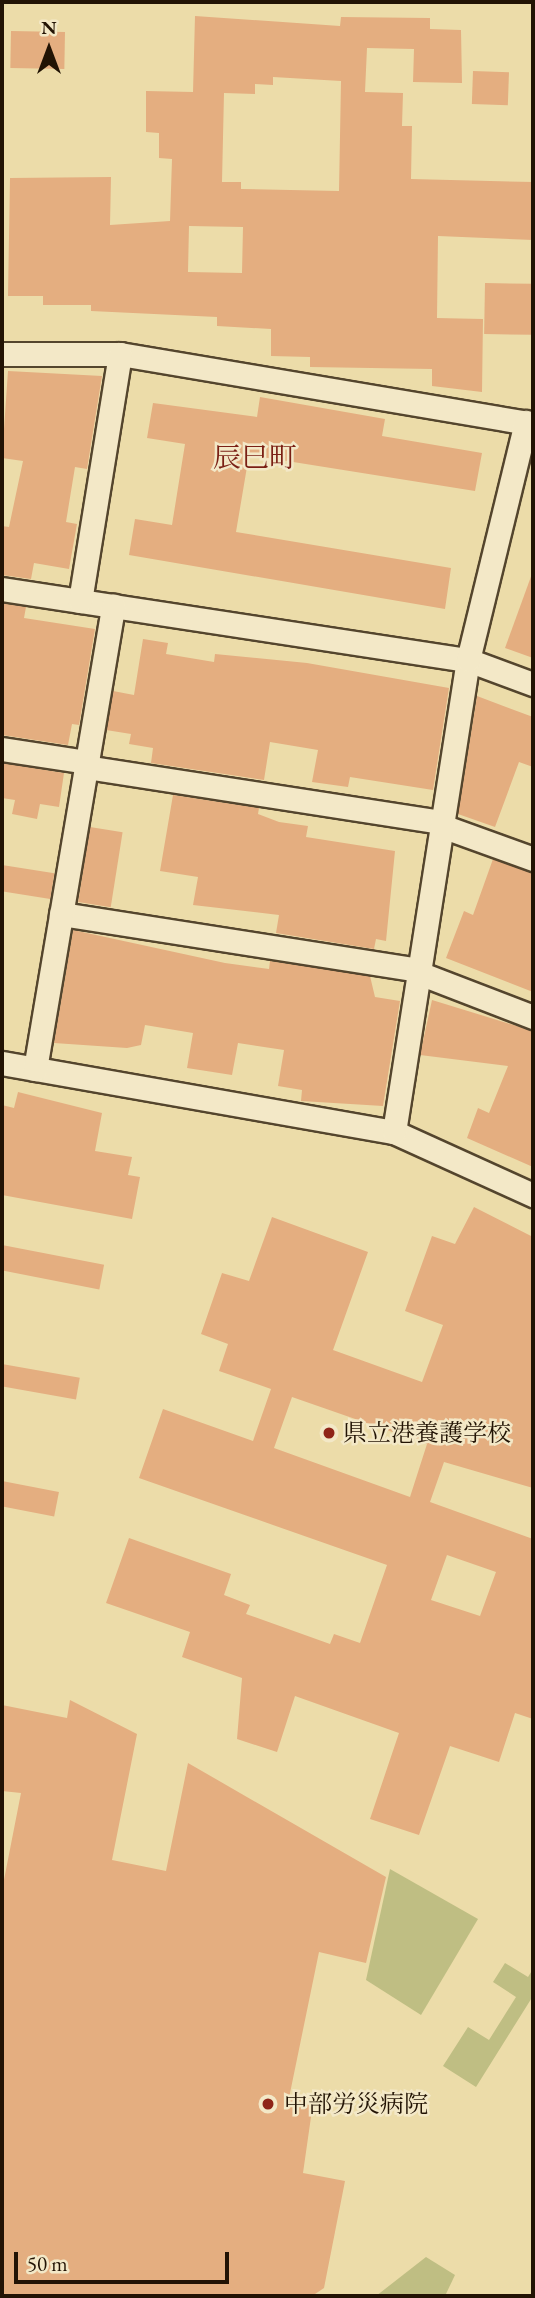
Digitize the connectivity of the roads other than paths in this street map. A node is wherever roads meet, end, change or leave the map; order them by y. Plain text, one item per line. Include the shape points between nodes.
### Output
1 (2, 354) edge
2 (120, 354) junction
3 (529, 423) edge
4 (2, 589) edge
5 (80, 601) junction
6 (113, 606) junction
7 (468, 660) junction
8 (533, 684) edge
9 (2, 748) edge
10 (87, 765) junction
11 (442, 824) junction
12 (533, 859) edge
13 (61, 914) junction
14 (419, 972) junction
15 (533, 1017) edge
16 (2, 1063) edge
17 (35, 1069) junction
18 (394, 1132) junction
19 (533, 1195) edge

1 - 2 street
2 - 3 street
2 - 5 street
3 - 7 street
4 - 5 street
5 - 6 street
6 - 7 street
6 - 10 street
7 - 8 street
7 - 11 street
9 - 10 street
10 - 11 street
10 - 13 street
11 - 12 street
11 - 14 street
13 - 14 street
13 - 17 street
14 - 15 street
14 - 18 street
16 - 17 street
17 - 18 street
18 - 19 street

